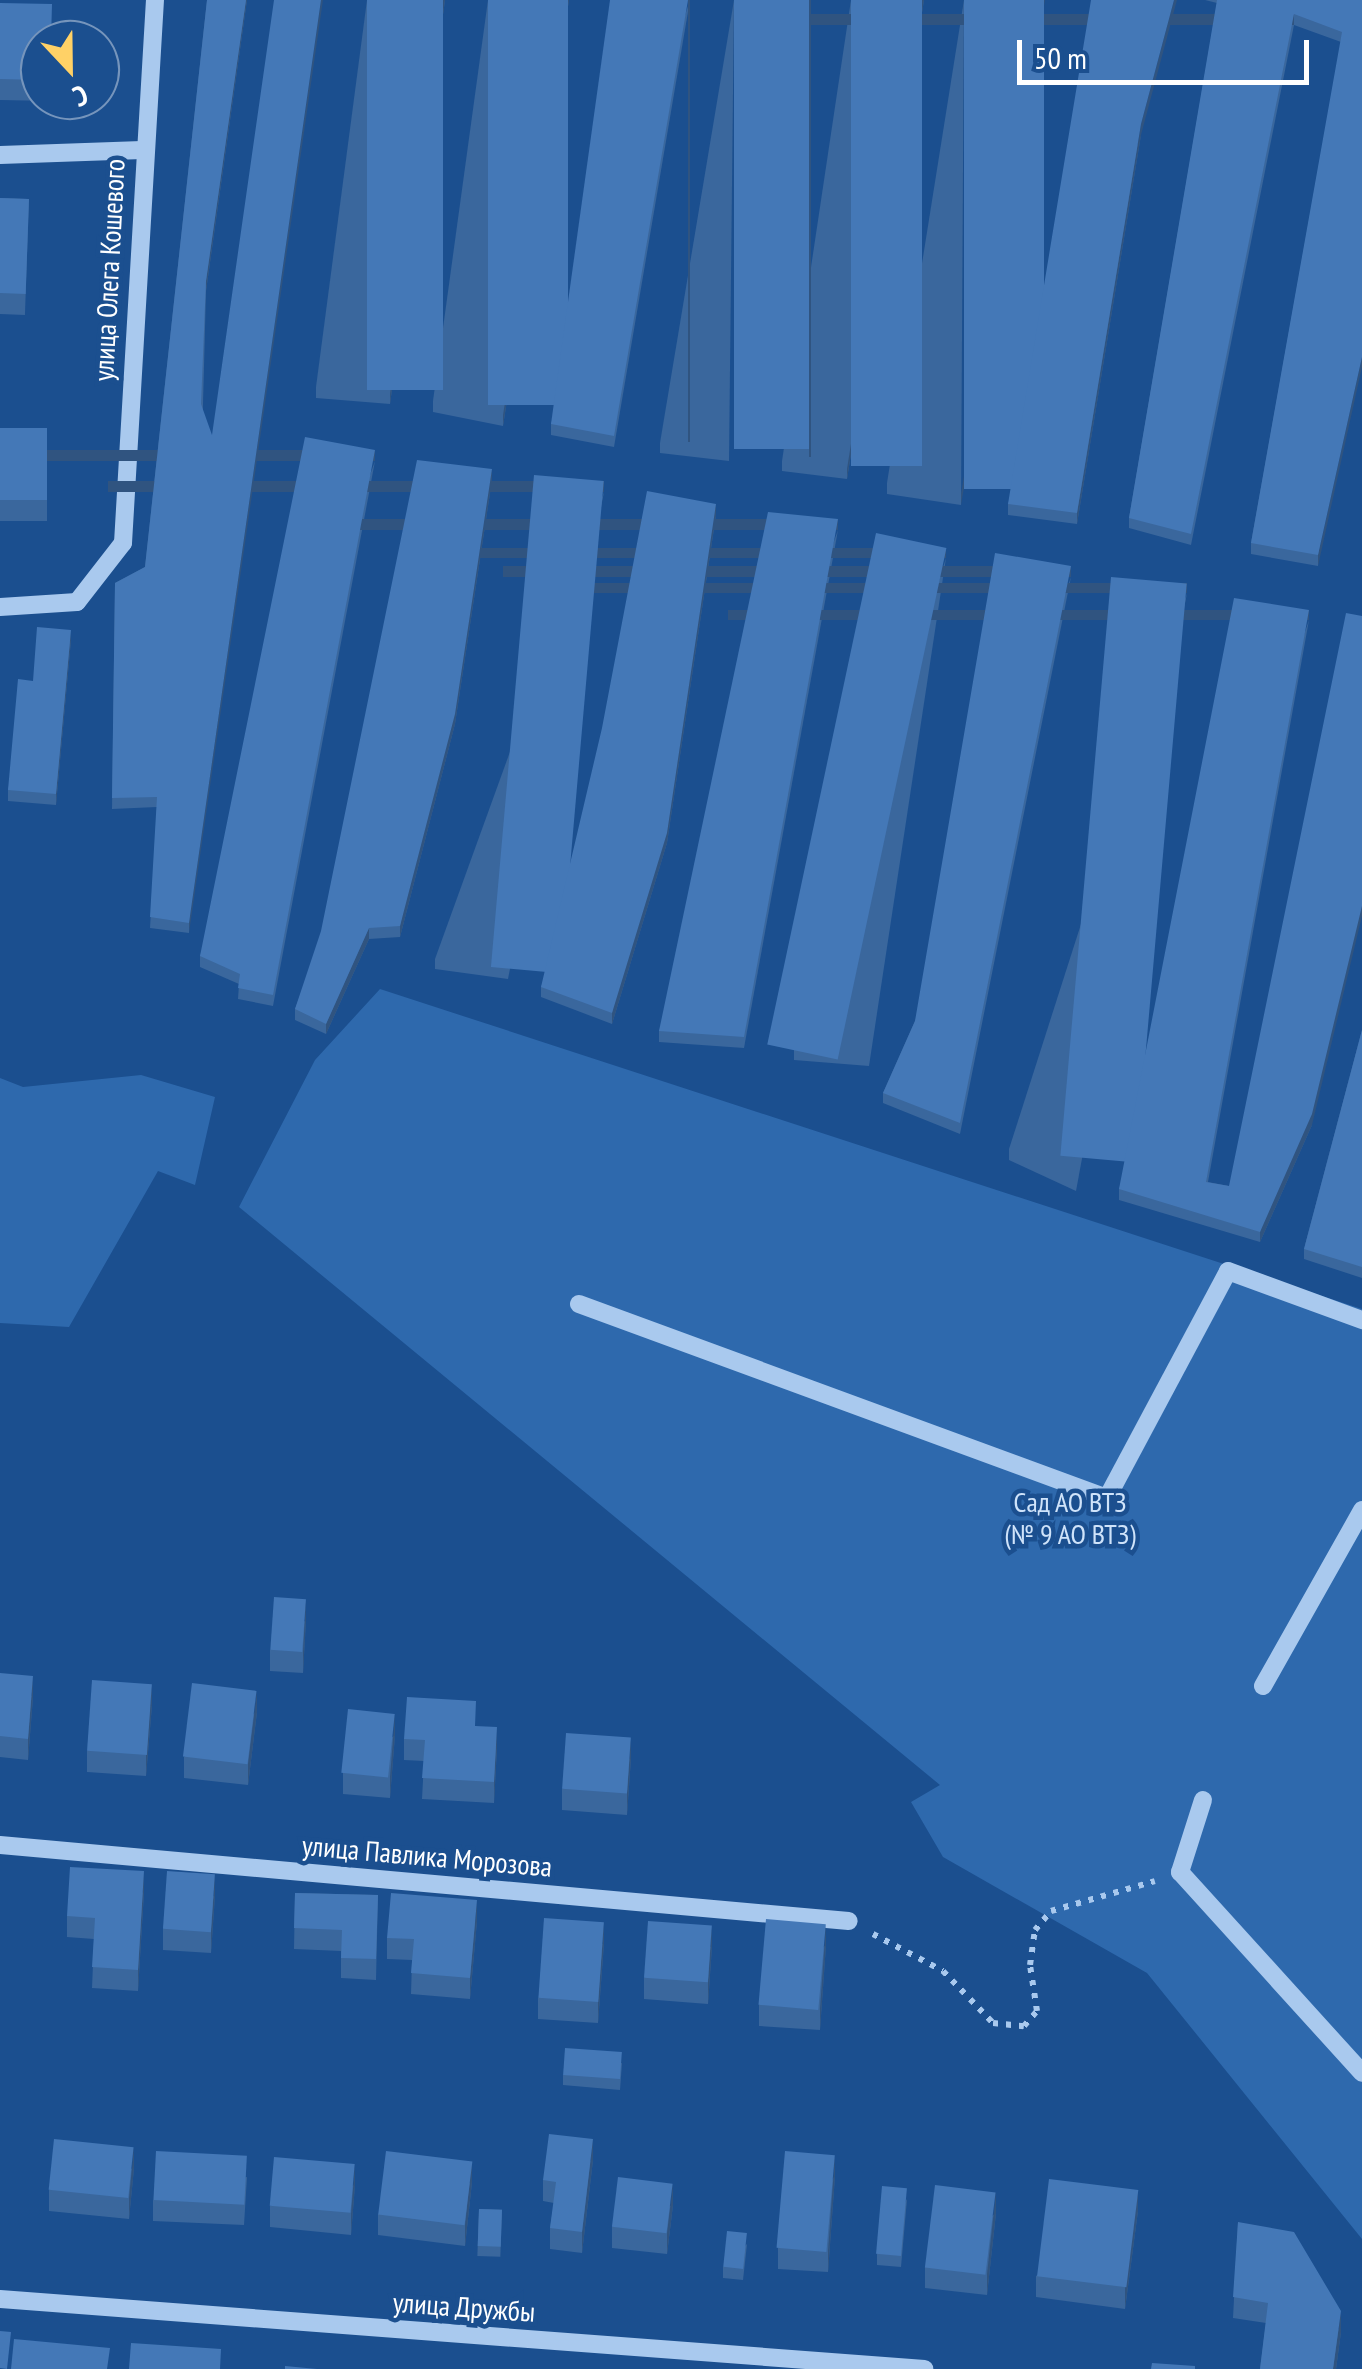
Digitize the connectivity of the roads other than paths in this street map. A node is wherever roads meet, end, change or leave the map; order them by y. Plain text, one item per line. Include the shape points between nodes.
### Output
1 (156, 0) edge
2 (142, 150) junction
3 (0, 155) edge
4 (0, 607) edge
5 (579, 1304) dead end
6 (1362, 1320) edge
7 (1362, 1510) edge
8 (1263, 1686) dead end
9 (1202, 1800) dead end
10 (0, 1844) edge
11 (849, 1921) road end
12 (1362, 2074) edge
13 (0, 2299) edge
14 (924, 2369) edge

1 - 2 street, улица Олега Кошевого
2 - 3 street
2 - 4 street, улица Олега Кошевого via 123,542 77,602
5 - 6 street via 1107,1498 1228,1271
7 - 8 street
9 - 12 street via 1180,1872
10 - 11 street, улица Павлика Морозова
13 - 14 street, улица Дружбы

